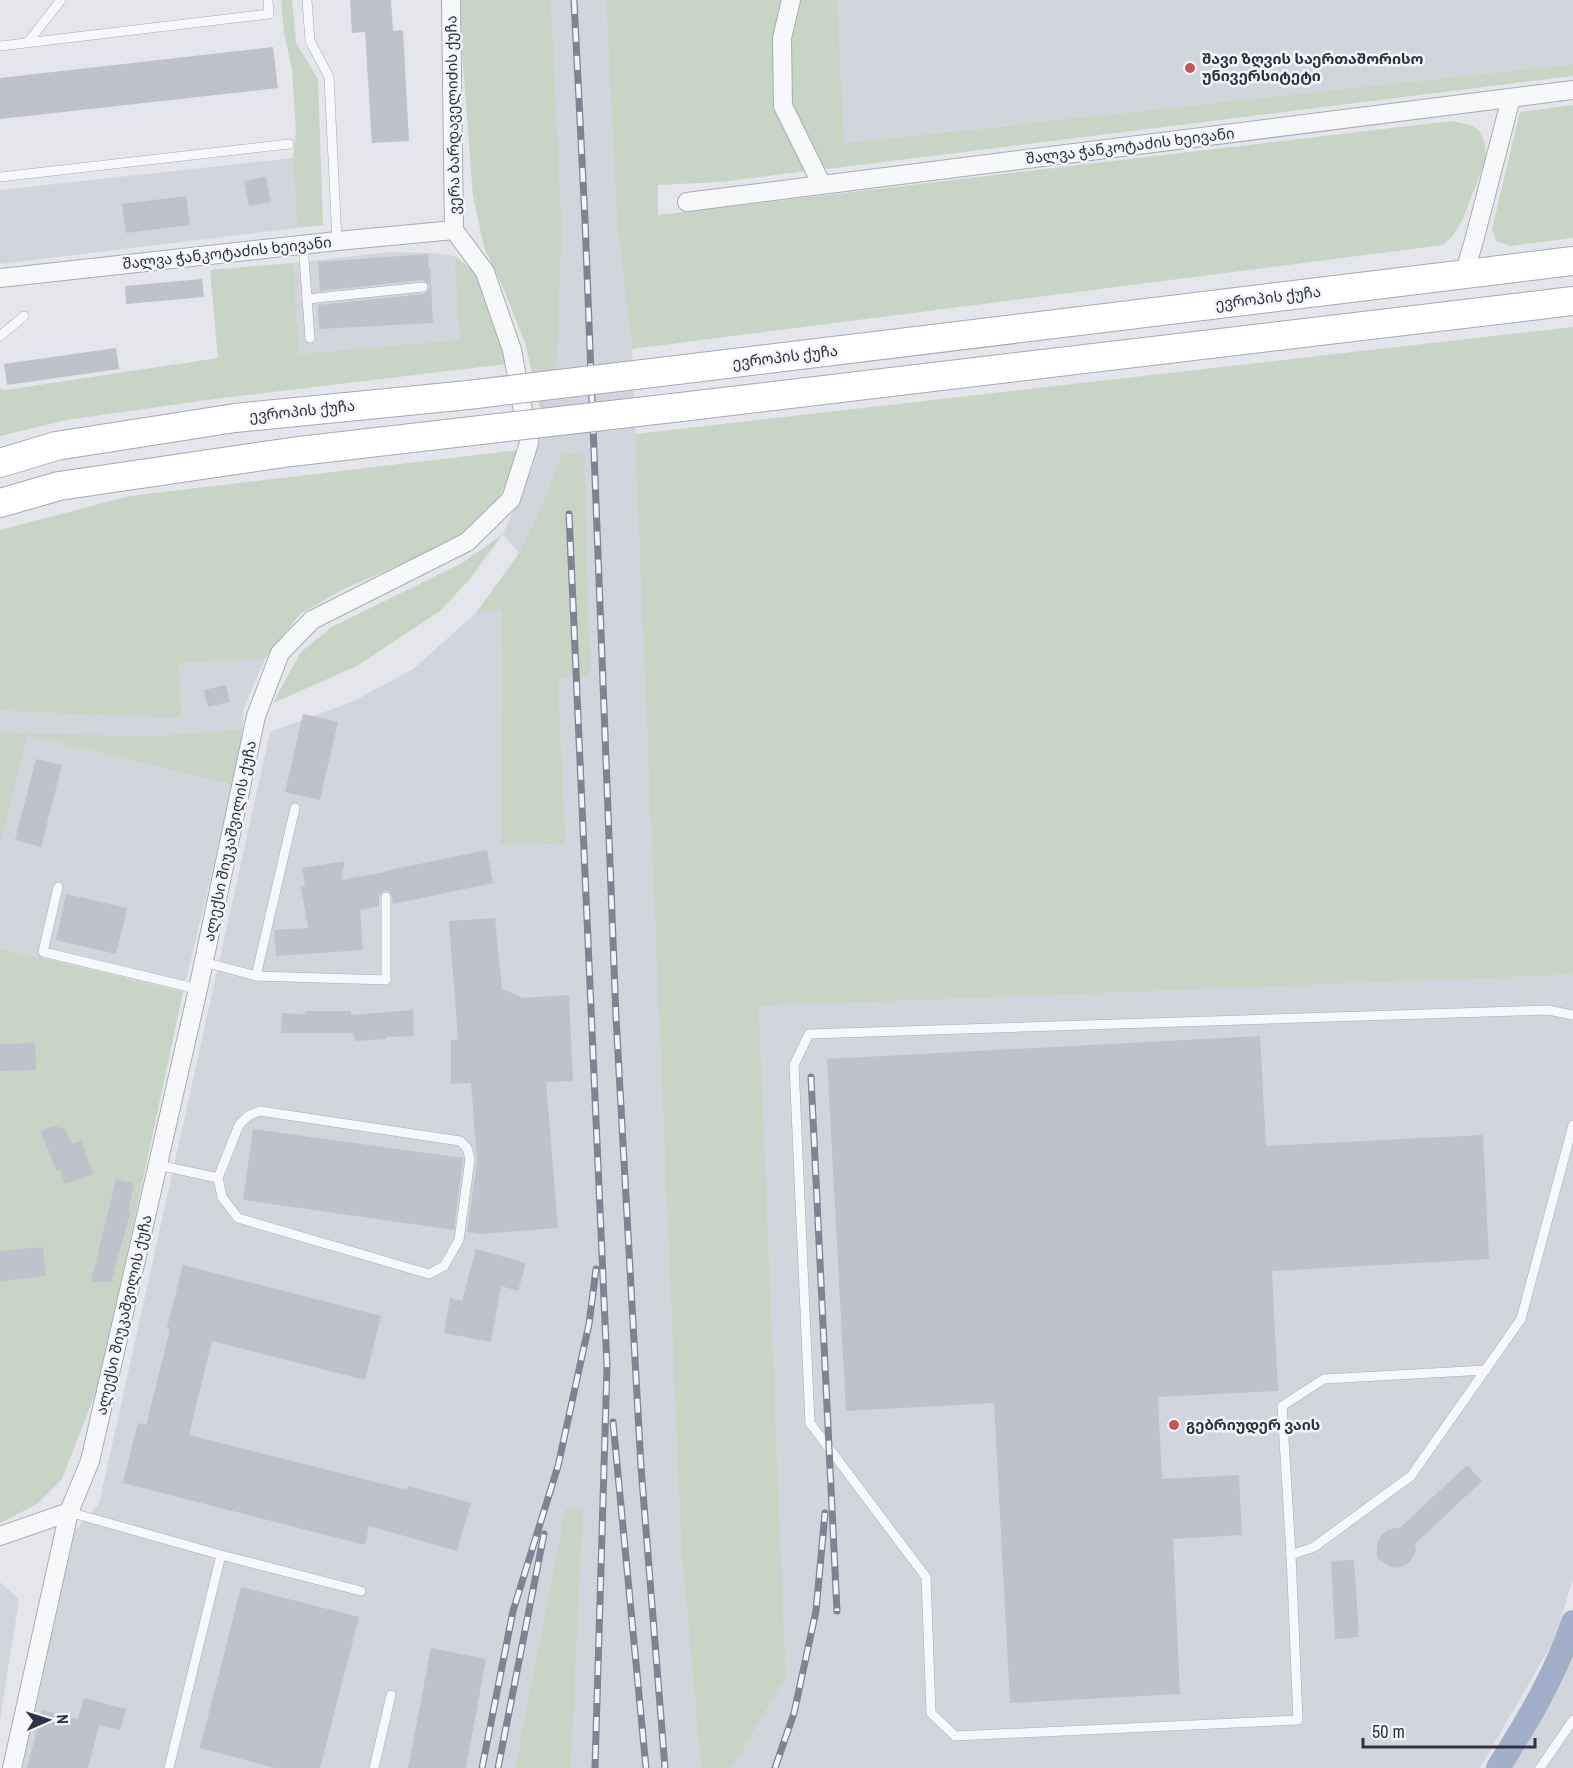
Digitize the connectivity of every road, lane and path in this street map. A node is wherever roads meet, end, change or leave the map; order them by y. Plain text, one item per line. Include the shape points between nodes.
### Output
1 (61, 0) edge
2 (268, 0) edge
3 (307, 0) edge
4 (451, 0) edge
5 (791, 0) edge
6 (28, 42) junction
7 (0, 46) edge
8 (1573, 90) edge
9 (1511, 98) junction
10 (289, 144) dead end
11 (0, 177) edge
12 (822, 185) junction
13 (687, 202) dead end
14 (454, 230) junction
15 (337, 241) junction
16 (303, 244) junction
17 (1573, 261) edge
18 (1464, 274) junction
19 (0, 278) edge
20 (423, 287) dead end
21 (308, 299) junction
22 (1573, 301) edge
23 (24, 316) dead end
24 (0, 336) edge
25 (310, 338) dead end
26 (0, 463) edge
27 (0, 503) edge
28 (296, 808) dead end
29 (58, 887) dead end
30 (386, 897) dead end
31 (204, 962) junction
32 (256, 976) junction
33 (198, 990) junction
34 (1573, 1015) edge
35 (1573, 1125) edge
36 (158, 1165) junction
37 (218, 1178) junction
38 (1486, 1370) junction
39 (69, 1512) junction
40 (0, 1536) edge
41 (221, 1555) junction
42 (1291, 1555) junction
43 (361, 1591) dead end
44 (391, 1695) dead end
45 (1573, 1719) edge
46 (12, 1768) edge
47 (169, 1768) edge
48 (374, 1768) edge
49 (1540, 1768) edge

1 - 6 lane
2 - 6 lane via 269,14
3 - 15 lane via 310,41 329,77
4 - 14 street, ვერა ბარდაველიძის ქუჩა
5 - 12 street via 782,38 783,106
6 - 7 lane
8 - 9 street, შალვა ჭანკოტაძის ხეივანი
9 - 12 street, შალვა ჭანკოტაძის ხეივანი
9 - 18 street
10 - 11 lane
12 - 13 street, შალვა ჭანკოტაძის ხეივანი
14 - 15 street, შალვა ჭანკოტაძის ხეივანი
14 - 31 street, ალექსი შიუკაშვილის ქუჩა via 485,272 513,350 529,443 511,499 467,542 312,620 280,653 256,716
15 - 16 street, შალვა ჭანკოტაძის ხეივანი
16 - 19 street, შალვა ჭანკოტაძის ხეივანი
16 - 21 lane
17 - 18 main road, ევროპის ქუჩა
18 - 26 main road, ევროპის ქუჩა, bridge via 677,370 235,418 56,446
20 - 21 lane
21 - 25 lane
22 - 27 main road, bridge via 291,452 59,486
23 - 24 lane
28 - 32 lane
29 - 33 lane via 43,952
30 - 32 lane via 386,980
31 - 32 lane
31 - 33 street, ალექსი შიუკაშვილის ქუჩა
33 - 36 street, ალექსი შიუკაშვილის ქუჩა
34 - 42 lane via 1548,1010 809,1034 794,1065 810,1422 926,1577 931,1713 955,1736 1298,1720
35 - 38 lane via 1521,1320
36 - 37 lane
36 - 39 street, ალექსი შიუკაშვილის ქუჩა via 90,1461
37 - 37 lane via 222,1197 238,1218 429,1274 444,1266 459,1240 470,1159 460,1141 260,1111 239,1125
38 - 42 lane via 1411,1476 1314,1547
38 - 42 lane via 1324,1379 1282,1406
39 - 40 street
39 - 41 lane
39 - 46 street, ალექსი შიუკაშვილის ქუჩა
41 - 43 lane
41 - 47 lane
44 - 48 lane
45 - 49 lane

